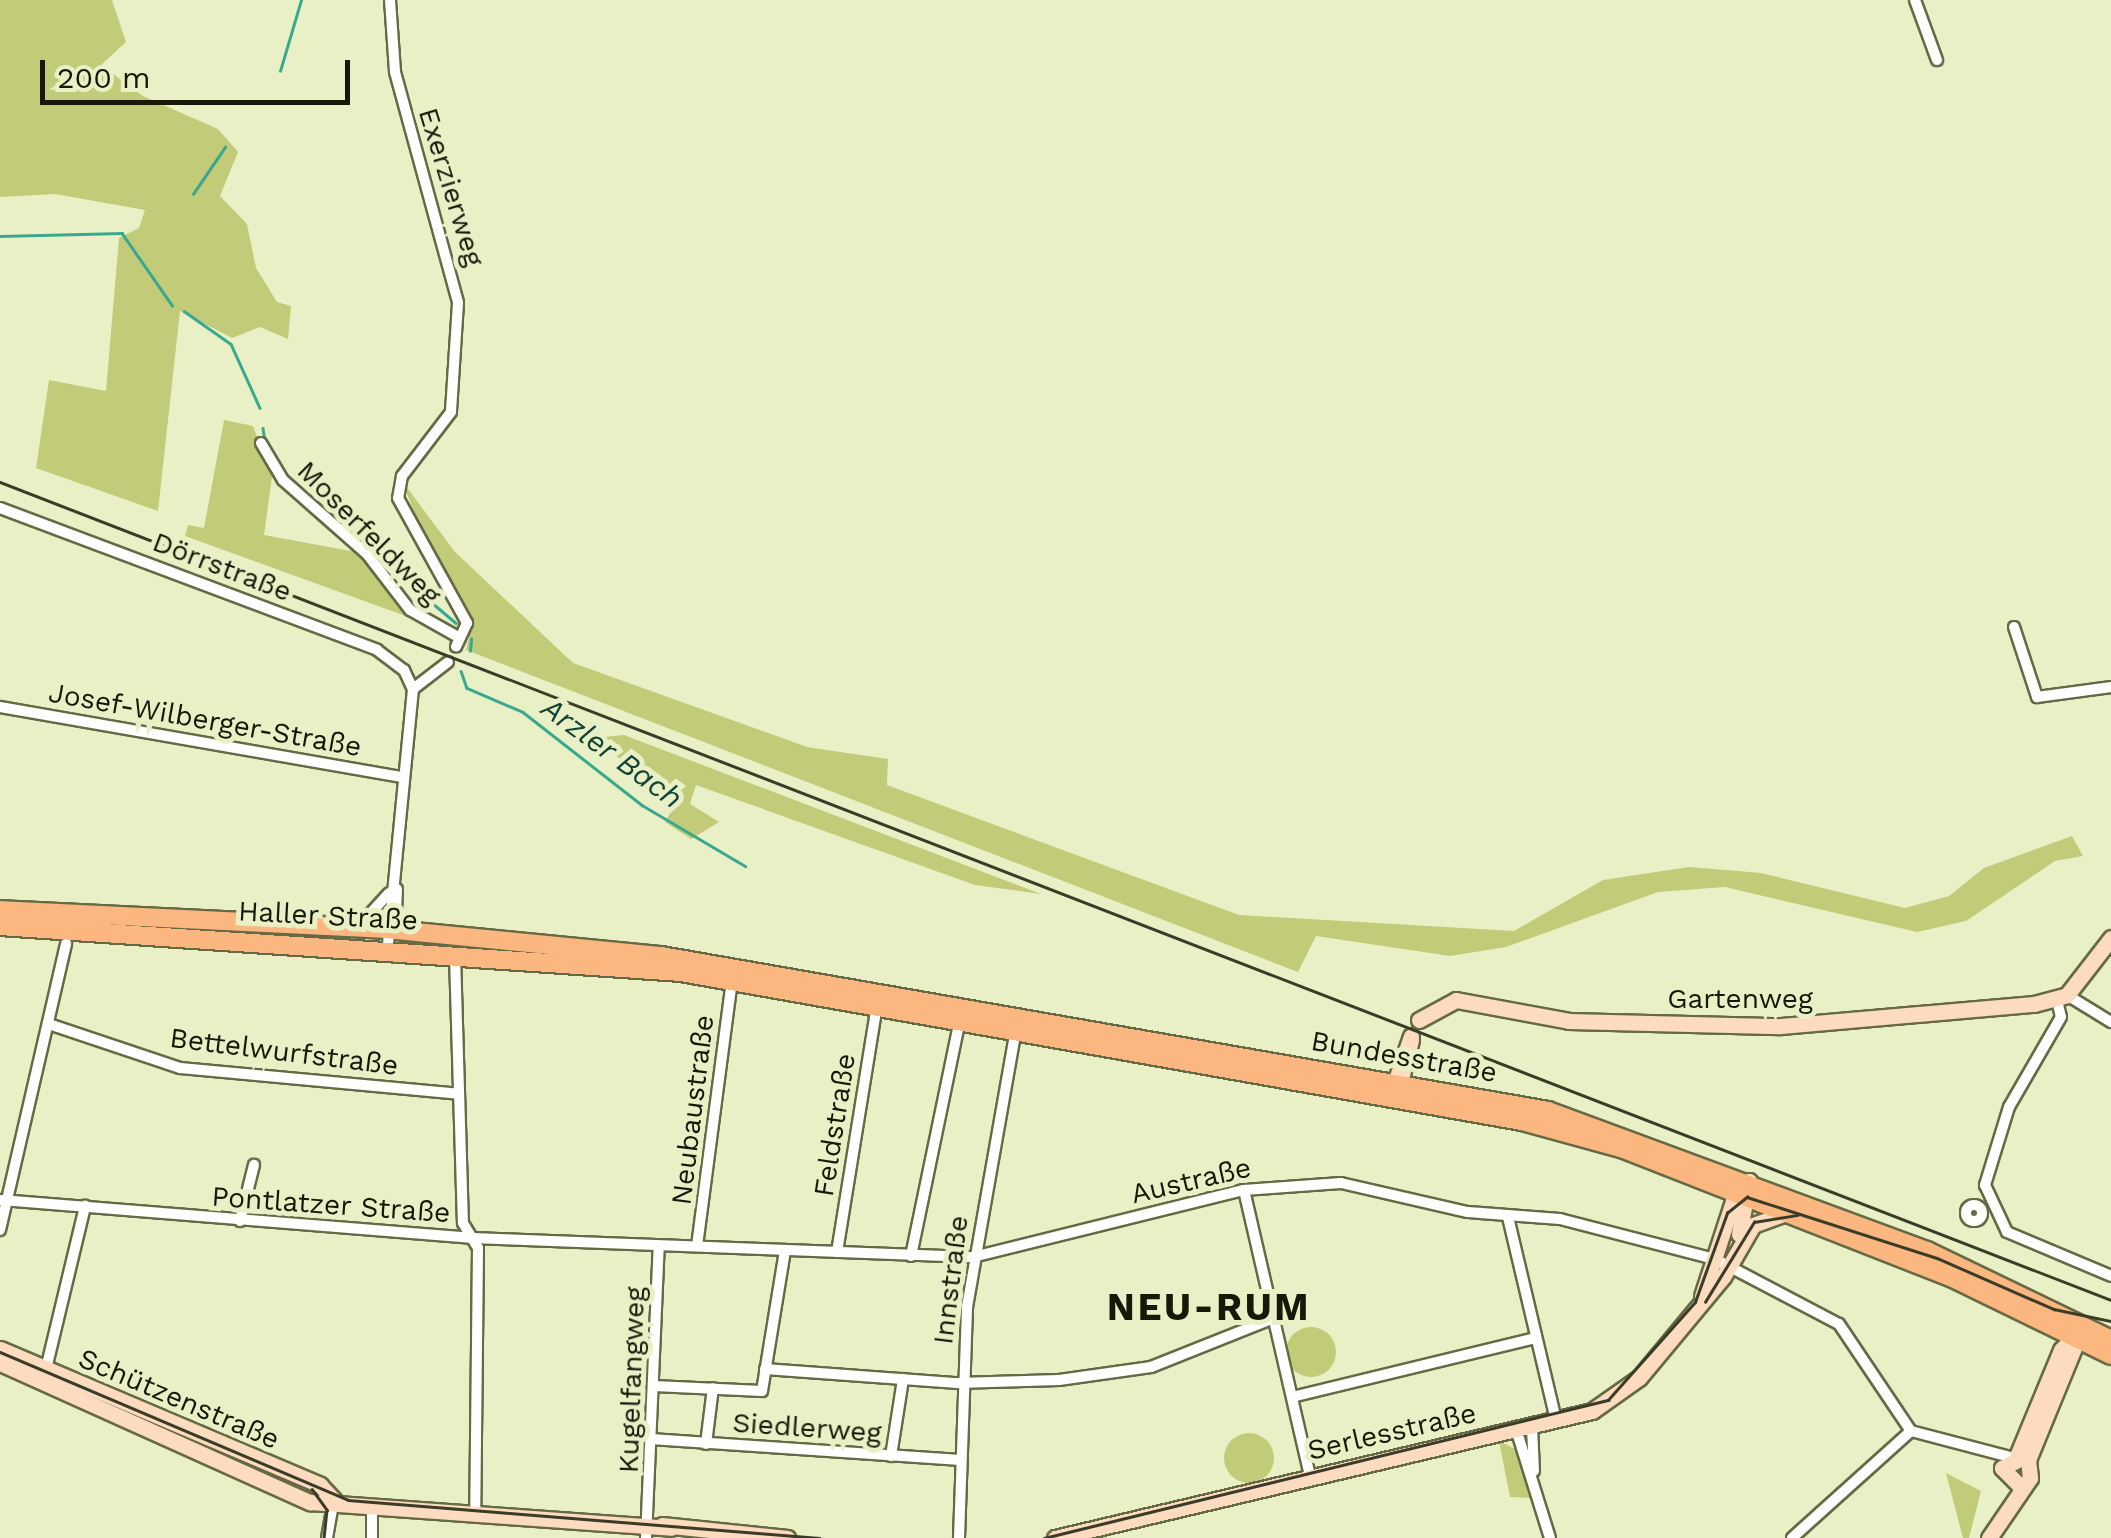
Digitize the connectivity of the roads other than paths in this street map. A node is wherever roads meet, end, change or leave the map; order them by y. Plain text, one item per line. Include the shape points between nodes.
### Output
1 (390, 0) edge
2 (1915, 0) edge
3 (1937, 60) dead end
4 (260, 443) dead end
5 (0, 508) edge
6 (2014, 627) dead end
7 (458, 642) joint
8 (448, 662) dead end
9 (2111, 687) edge
10 (413, 689) junction
11 (0, 707) edge
12 (403, 777) junction
13 (396, 875) junction
14 (393, 888) junction
15 (0, 910) edge
16 (0, 926) edge
17 (356, 928) junction
18 (390, 935) junction
19 (2111, 938) edge
20 (66, 943) dead end
21 (455, 951) junction
22 (652, 962) junction
23 (732, 980) junction
24 (2062, 997) junction
25 (877, 1005) junction
26 (960, 1020) junction
27 (1419, 1020) dead end
28 (2111, 1022) edge
29 (49, 1024) junction
30 (1016, 1030) junction
31 (1396, 1088) junction
32 (460, 1094) junction
33 (254, 1166) dead end
34 (1986, 1185) junction
35 (1244, 1190) junction
36 (1746, 1191) junction
37 (3, 1200) edge
38 (1978, 1205) dead end
39 (85, 1206) junction
40 (1792, 1215) junction
41 (1508, 1216) junction
42 (240, 1222) junction
43 (0, 1230) edge
44 (471, 1238) junction
45 (659, 1246) junction
46 (698, 1246) junction
47 (784, 1250) junction
48 (837, 1252) junction
49 (911, 1256) junction
50 (974, 1257) junction
51 (1721, 1262) junction
52 (2111, 1276) edge
53 (1274, 1318) junction
54 (2074, 1329) junction
55 (1536, 1338) junction
56 (2111, 1340) edge
57 (0, 1349) edge
58 (2111, 1354) edge
59 (0, 1363) edge
60 (765, 1368) junction
61 (46, 1369) junction
62 (904, 1379) junction
63 (962, 1383) junction
64 (654, 1386) junction
65 (712, 1388) junction
66 (1292, 1397) junction
67 (1556, 1420) junction
68 (1524, 1427) junction
69 (1911, 1431) junction
70 (652, 1439) junction
71 (706, 1444) junction
72 (890, 1456) junction
73 (959, 1460) junction
74 (2013, 1468) junction
75 (1310, 1476) junction
76 (334, 1500) junction
77 (372, 1506) junction
78 (475, 1515) junction
79 (654, 1528) edge
80 (327, 1538) edge
81 (372, 1538) edge
82 (787, 1538) edge
83 (958, 1538) edge
84 (1055, 1538) edge
85 (1550, 1538) edge
86 (1792, 1538) edge
87 (1989, 1538) edge

1 - 7 street, Exerzierweg via 395,72 458,303 451,412 402,476 398,498 468,623
2 - 3 street
4 - 7 street, Moserfeldweg via 283,480 367,554 410,610
5 - 10 street, Dörrstraße via 377,650
6 - 9 street via 2036,697
8 - 10 street
10 - 12 street
11 - 12 street, Josef-Wilberger-Straße
12 - 13 street
13 - 14 street
13 - 18 street
14 - 17 street
14 - 18 street
15 - 17 main road, Haller Straße
16 - 18 main road, Haller Straße
17 - 18 main road, Haller Straße
18 - 21 main road, Haller Straße
18 - 22 main road, Haller Straße
19 - 24 street
20 - 29 street
21 - 22 main road, Haller Straße
21 - 32 street
22 - 23 main road, Bundesstraße
22 - 31 main road, Bundesstraße
23 - 25 main road, Bundesstraße
23 - 46 street, Neubaustraße
24 - 27 street, Gartenweg via 1781,1026 1569,1021 1456,1000
24 - 28 street
24 - 34 street via 2061,1016 2009,1108
25 - 26 main road, Bundesstraße
25 - 48 street, Feldstraße
26 - 30 main road, Bundesstraße
26 - 49 street
29 - 32 street, Bettelwurfstraße via 180,1068
29 - 37 street
30 - 31 main road, Bundesstraße
30 - 50 street, Innstraße
31 - 36 main road, Bundesstraße via 1575,1118
32 - 44 street via 462,1223
33 - 42 street
34 - 38 street
34 - 52 street via 2001,1224
35 - 41 street, Austraße via 1334,1182
35 - 50 street, Austraße
35 - 53 street
36 - 40 main road, Bundesstraße
36 - 51 street, Serlesstraße
36 - 54 main road, Bundesstraße
37 - 39 street, Pontlatzer Straße
37 - 43 street
39 - 42 street, Pontlatzer Straße
39 - 61 street
40 - 51 street, Serlesstraße via 1759,1220
40 - 54 main road, Bundesstraße
41 - 51 street, Austraße via 1560,1218
41 - 55 street
42 - 44 street, Pontlatzer Straße
44 - 45 street, Pontlatzer Straße
44 - 78 street
45 - 46 street, Austraße
45 - 64 street, Kugelfangweg
46 - 47 street, Austraße
47 - 48 street, Austraße
47 - 60 street
48 - 49 street, Austraße
49 - 50 street, Austraße
50 - 63 street, Innstraße
51 - 67 street, Serlesstraße via 1698,1304 1623,1392
51 - 69 street, Austraße via 1839,1324
53 - 63 street via 1151,1367
53 - 66 street
54 - 56 main road, Bundesstraße
54 - 58 main road, Bundesstraße
54 - 74 street
55 - 66 street
55 - 67 street
57 - 61 street, Schützenstraße
59 - 76 street, Schützenstraße via 296,1496
60 - 62 street
60 - 65 street via 762,1391
61 - 76 street, Schützenstraße via 320,1486
62 - 63 street
62 - 72 street
63 - 73 street, Innstraße
64 - 65 street
64 - 70 street, Kugelfangweg
65 - 71 street
66 - 75 street
67 - 68 street, Serlesstraße
68 - 75 street, Serlesstraße
68 - 85 street
69 - 74 street
69 - 86 street
70 - 71 street, Siedlerweg
70 - 79 street, Kugelfangweg
71 - 72 street, Siedlerweg
72 - 73 street, Siedlerweg
73 - 83 street, Innstraße
74 - 87 street
75 - 84 street, Serlesstraße
76 - 77 street, Schützenstraße
76 - 80 street
77 - 78 street, Schützenstraße
77 - 81 street
78 - 79 street, Schützenstraße
79 - 82 street

